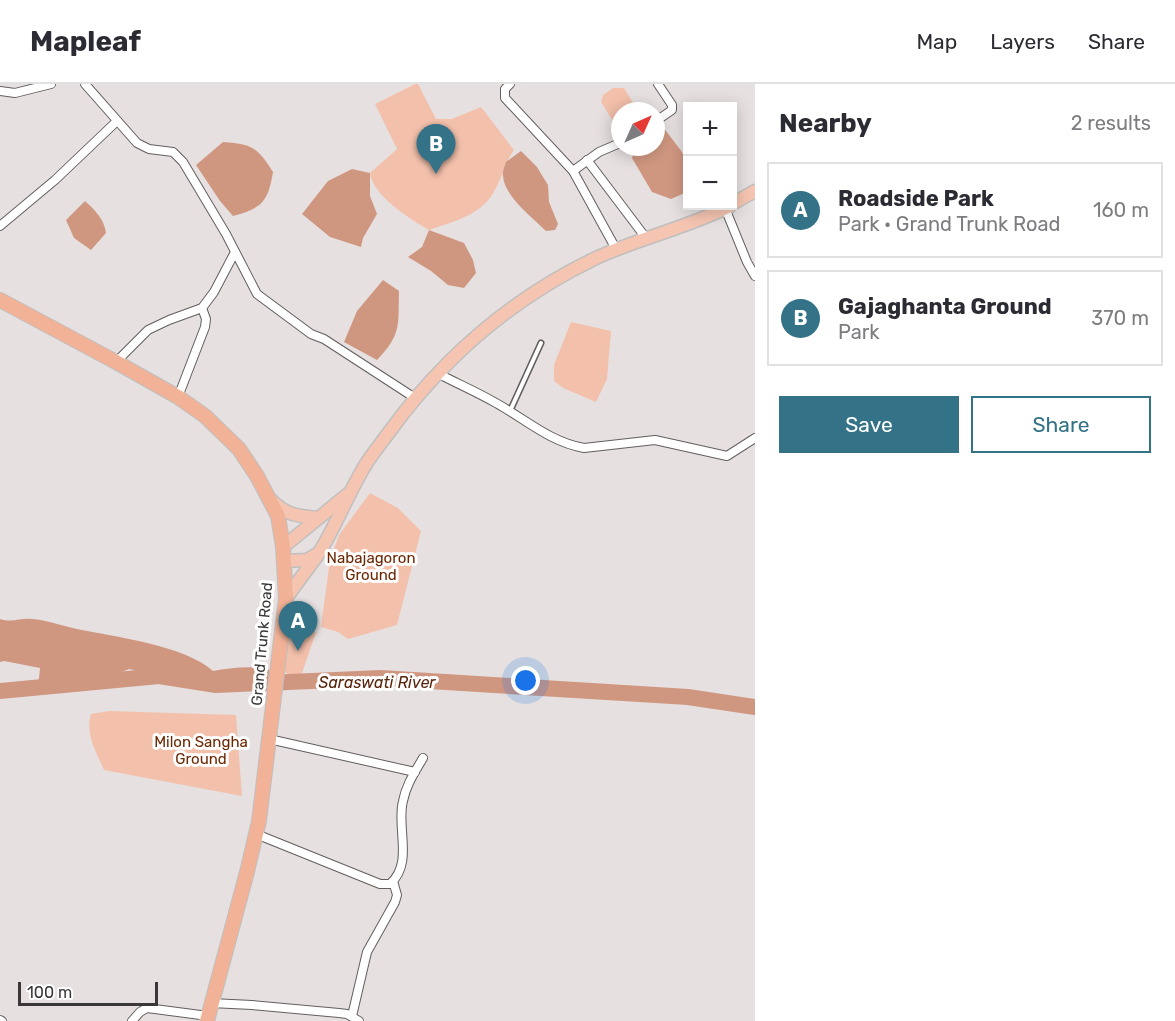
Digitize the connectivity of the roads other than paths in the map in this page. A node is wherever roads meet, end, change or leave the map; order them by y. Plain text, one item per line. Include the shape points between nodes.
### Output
1 (51, 84) edge
2 (85, 84) edge
3 (510, 84) edge
4 (658, 84) edge
5 (0, 91) edge
6 (665, 115) edge
7 (117, 121) junction
8 (611, 147) edge
9 (587, 160) junction
10 (573, 171) junction
11 (755, 191) edge
12 (737, 201) edge
13 (719, 210) edge
14 (730, 210) edge
15 (0, 226) edge
16 (646, 238) junction
17 (616, 249) junction
18 (235, 252) junction
19 (755, 276) edge
20 (0, 300) edge
21 (202, 308) junction
22 (541, 343) dead end
23 (116, 362) junction
24 (437, 373) junction
25 (178, 397) junction
26 (415, 398) junction
27 (510, 411) junction
28 (755, 438) edge
29 (351, 491) junction
30 (270, 498) junction
31 (318, 519) junction
32 (319, 553) junction
33 (284, 554) junction
34 (286, 598) junction
35 (269, 739) junction
36 (423, 758) dead end
37 (415, 772) junction
38 (256, 834) junction
39 (393, 881) junction
40 (209, 1013) edge
41 (356, 1019) edge
42 (132, 1021) edge

1 - 5 street via 15,93
2 - 7 street
3 - 10 street via 504,93 508,102
4 - 6 street via 672,105
7 - 15 street
7 - 18 street via 137,143 173,152 183,162
8 - 9 street
9 - 10 street
9 - 16 street
10 - 17 street
11 - 12 main road
13 - 16 main road
14 - 19 street
16 - 17 main road
17 - 24 main road via 526,297 479,333
18 - 21 street
18 - 26 street via 257,294 311,334
20 - 23 highway, Grand Trunk Road
21 - 23 street via 148,330
21 - 25 street via 205,327
22 - 27 lane
23 - 25 highway, Grand Trunk Road
24 - 26 main road
24 - 27 street
25 - 30 highway, Grand Trunk Road via 226,434
26 - 29 main road
27 - 28 street via 561,442 584,448 655,441 727,456
29 - 31 main road
29 - 32 main road
30 - 31 main road via 281,510
30 - 33 highway, Grand Trunk Road via 278,516
31 - 33 main road
32 - 33 main road via 307,560
32 - 34 main road
33 - 34 highway, Grand Trunk Road
34 - 35 highway, Grand Trunk Road
35 - 37 street
35 - 38 highway, Grand Trunk Road
36 - 37 street
37 - 39 street via 402,802 403,854
38 - 39 street via 380,884
38 - 40 highway, Grand Trunk Road
39 - 41 street via 397,895 367,952
40 - 41 street via 252,1005 339,1013
40 - 42 street via 147,1008

